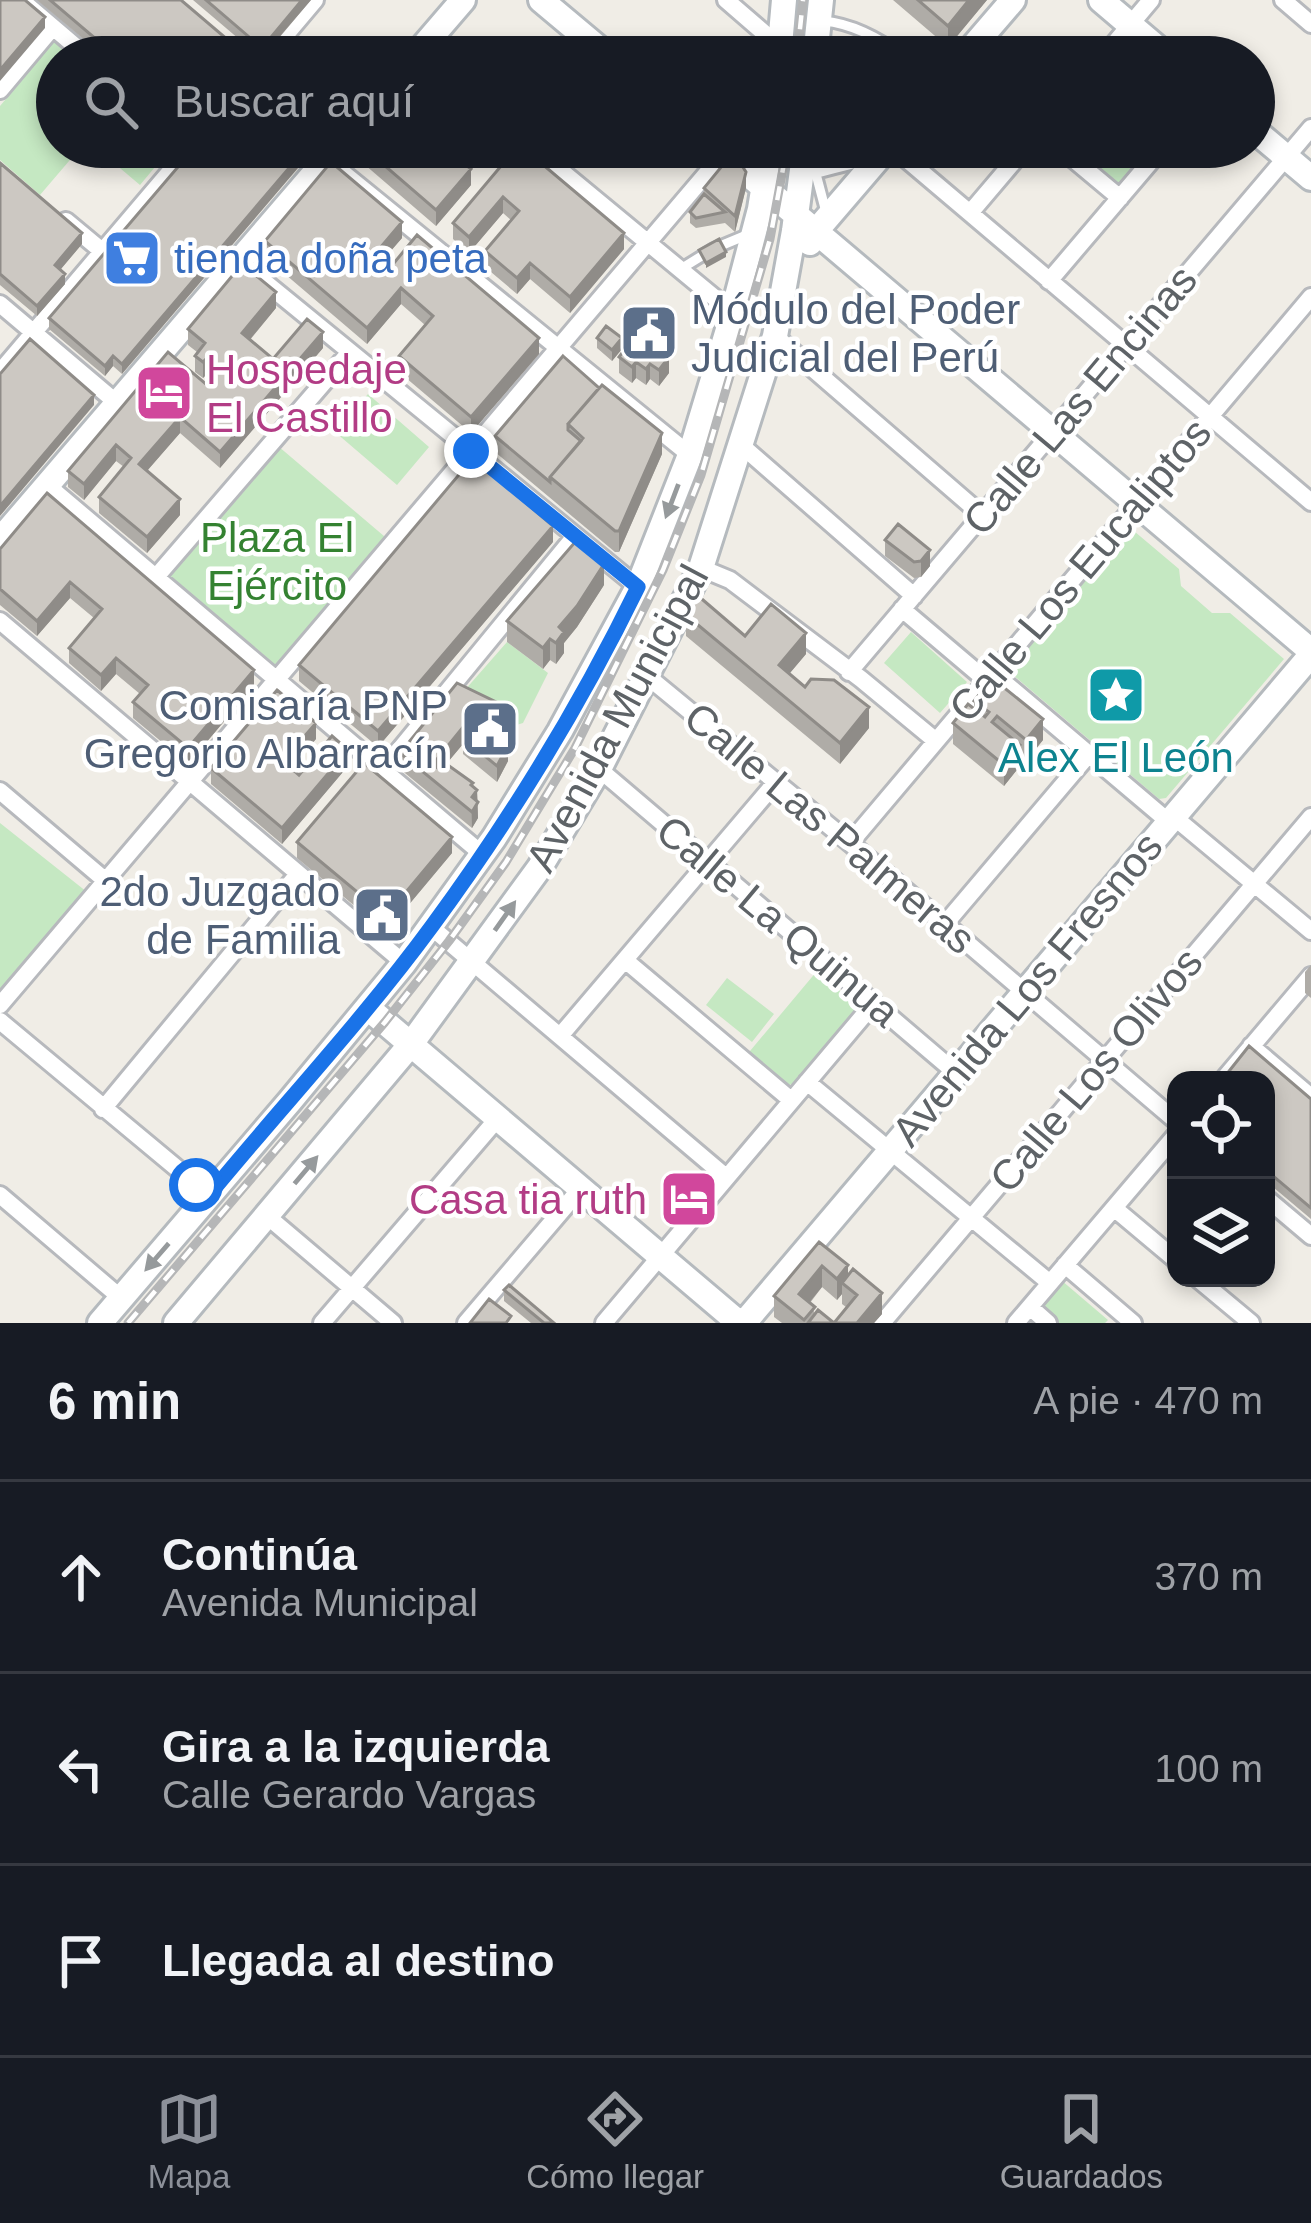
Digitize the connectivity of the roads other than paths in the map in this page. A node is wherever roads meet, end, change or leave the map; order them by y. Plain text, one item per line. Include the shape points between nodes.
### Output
1 (21, 0) edge
2 (315, 0) edge
3 (463, 0) edge
4 (541, 0) edge
5 (726, 0) edge
6 (784, 0) edge
7 (1013, 0) edge
8 (1101, 0) edge
9 (1151, 0) edge
10 (1286, 1) edge
11 (820, 10) edge
12 (1311, 24) edge
13 (1130, 25) junction
14 (53, 28) junction
15 (46, 36) edge
16 (63, 36) edge
17 (284, 36) edge
18 (434, 36) edge
19 (584, 36) edge
20 (769, 36) edge
21 (778, 36) edge
22 (871, 36) edge
23 (982, 36) edge
24 (1121, 36) edge
25 (1143, 36) edge
26 (36, 48) edge
27 (0, 90) edge
28 (1311, 128) edge
29 (1275, 148) edge
30 (1286, 157) junction
31 (172, 168) edge
32 (319, 168) edge
33 (349, 168) edge
34 (557, 168) edge
35 (706, 168) edge
36 (741, 168) edge
37 (767, 168) edge
38 (807, 168) edge
39 (812, 168) edge
40 (837, 168) edge
41 (872, 168) edge
42 (915, 168) edge
43 (1008, 168) edge
44 (1084, 168) edge
45 (1145, 168) edge
46 (833, 169) joint
47 (808, 176) junction
48 (1311, 178) edge
49 (764, 188) junction
50 (1120, 198) junction
51 (51, 208) edge
52 (970, 213) junction
53 (796, 214) junction
54 (822, 225) junction
55 (753, 233) junction
56 (647, 243) junction
57 (102, 251) junction
58 (239, 261) junction
59 (679, 270) junction
60 (1049, 281) junction
61 (783, 292) junction
62 (1311, 297) edge
63 (0, 304) edge
64 (733, 313) junction
65 (1295, 316) junction
66 (1311, 329) edge
67 (34, 333) junction
68 (775, 336) junction
69 (1126, 346) junction
70 (558, 348) junction
71 (350, 352) junction
72 (0, 372) edge
73 (117, 403) junction
74 (1210, 417) junction
75 (1053, 432) junction
76 (741, 445) junction
77 (471, 451) junction
78 (690, 454) junction
79 (46, 485) junction
80 (1311, 502) edge
81 (1137, 503) junction
82 (982, 515) junction
83 (575, 536) junction
84 (0, 540) edge
85 (701, 568) junction
86 (156, 578) junction
87 (638, 587) junction
88 (908, 603) junction
89 (0, 621) edge
90 (1311, 653) edge
91 (850, 672) junction
92 (647, 676) junction
93 (990, 677) junction
94 (277, 680) junction
95 (936, 741) junction
96 (1089, 754) junction
97 (383, 770) junction
98 (599, 770) junction
99 (190, 782) junction
100 (776, 782) junction
101 (0, 791) edge
102 (1311, 817) edge
103 (1172, 819) junction
104 (850, 843) junction
105 (482, 854) junction
106 (709, 862) junction
107 (298, 874) junction
108 (106, 881) junction
109 (1255, 884) junction
110 (945, 924) junction
111 (431, 927) junction
112 (1311, 932) edge
113 (626, 959) junction
114 (473, 962) junction
115 (404, 963) junction
116 (1311, 976) edge
117 (1025, 992) junction
118 (874, 1003) junction
119 (0, 1006) edge
120 (368, 1008) junction
121 (0, 1021) edge
122 (560, 1036) junction
123 (411, 1044) junction
124 (1251, 1046) junction
125 (1105, 1060) junction
126 (1230, 1071) edge
127 (956, 1073) junction
128 (807, 1082) junction
129 (1311, 1097) edge
130 (791, 1100) junction
131 (103, 1109) junction
132 (1167, 1113) edge
133 (498, 1118) junction
134 (1167, 1146) edge
135 (890, 1151) junction
136 (726, 1178) junction
137 (581, 1188) junction
138 (0, 1195) edge
139 (209, 1195) junction
140 (1275, 1206) edge
141 (1114, 1208) junction
142 (267, 1216) junction
143 (971, 1218) junction
144 (1311, 1236) edge
145 (1167, 1252) edge
146 (660, 1256) junction
147 (1065, 1265) junction
148 (1050, 1283) junction
149 (1208, 1287) edge
150 (351, 1288) junction
151 (121, 1298) junction
152 (1030, 1307) junction
153 (887, 1321) edge
154 (100, 1323) edge
155 (176, 1323) edge
156 (322, 1323) edge
157 (393, 1323) edge
158 (466, 1323) edge
159 (604, 1323) edge
160 (741, 1323) edge
161 (1016, 1323) edge
162 (1048, 1323) edge
163 (1133, 1323) edge
164 (1250, 1323) edge

1 - 14 street
2 - 17 street
3 - 18 street
4 - 19 street
5 - 20 street
6 - 21 street
7 - 23 street
8 - 13 street
9 - 13 street
10 - 12 street
11 - 22 lane
13 - 24 street
13 - 25 street
14 - 15 street
14 - 16 street
26 - 27 street
28 - 30 street, Calle Las Encinas
29 - 30 street
30 - 48 street
30 - 69 street, Calle Las Encinas
31 - 57 street
32 - 58 street
33 - 70 street
34 - 56 street
35 - 56 street
36 - 49 street
37 - 49 street, Avenida Municipal
38 - 47 street, Avenida Municipal
39 - 47 lane
40 - 46 lane
41 - 54 street
42 - 52 street
43 - 52 street
44 - 50 street
45 - 50 street
46 - 47 lane
47 - 53 street, Avenida Municipal
47 - 54 lane
49 - 53 street
49 - 55 street, Avenida Municipal
50 - 60 street
51 - 57 street
52 - 60 street
53 - 54 street
53 - 61 street, Avenida Municipal
54 - 61 street
54 - 75 street
55 - 59 lane
55 - 64 street, Avenida Municipal
56 - 59 street
56 - 70 street
57 - 67 street
58 - 71 street
58 - 73 street
59 - 64 street
60 - 69 street
61 - 68 street, Avenida Municipal
62 - 65 street, Calle Los Eucaliptos
63 - 67 street
64 - 78 street, Avenida Municipal
65 - 66 street
65 - 74 street, Calle Los Eucaliptos
67 - 72 street
67 - 73 street
68 - 76 street, Avenida Municipal
68 - 82 street
69 - 74 street
69 - 75 street, Calle Las Encinas
70 - 77 street
70 - 78 street
71 - 77 street
71 - 86 street
73 - 79 street
74 - 80 street
74 - 81 street, Calle Los Eucaliptos
75 - 81 street
75 - 82 street, Calle Las Encinas
76 - 85 street, Avenida Municipal
76 - 88 street
77 - 83 street
77 - 94 street
78 -> 87 street, Avenida Municipal
79 - 84 street
79 - 86 street
81 - 90 street
81 - 93 street, Calle Los Eucaliptos
82 - 88 street, Calle Las Encinas
83 - 87 street
83 - 97 street
85 - 91 street via 730,580
85 - 92 street, Avenida Municipal
86 - 94 street
87 - 105 street, Avenida Municipal
88 - 91 street, Calle Las Encinas
88 - 93 street
89 - 99 street
90 - 103 street, Avenida Los Fresnos
91 - 95 street
92 - 98 street, Avenida Municipal
92 - 100 street, Calle Las Palmeras
93 - 95 street, Calle Los Eucaliptos
93 - 96 street
94 - 97 street
94 - 99 street
95 - 104 street, Calle Los Eucaliptos
96 - 103 street
96 - 110 street
97 - 105 street
98 - 106 street, Calle La Quinua
114 -> 98 street, Avenida Municipal
99 - 107 street
99 - 108 street
100 - 104 street, Calle Las Palmeras
100 - 106 street
101 - 108 street
102 - 109 street, Calle Los Olivos
103 - 109 street
103 - 117 street, Avenida Los Fresnos
104 - 110 street, Calle Las Palmeras
105 - 111 street, Avenida Municipal
106 - 113 street
106 - 118 street, Calle La Quinua
107 - 115 street
107 - 131 street
108 - 119 street
109 - 112 street
109 - 125 street, Calle Los Olivos
110 - 117 street, Calle Las Palmeras
111 - 114 street
111 - 115 street, Avenida Municipal
113 - 122 street
113 - 130 street
114 - 122 street
114 - 123 street, Avenida Municipal
115 - 120 street, Avenida Municipal
116 - 124 street
117 - 125 street, Calle Las Palmeras
117 - 127 street, Avenida Los Fresnos
118 - 127 street, Calle La Quinua
118 - 128 street
120 - 123 street
120 - 139 street, Avenida Municipal
121 - 131 street
122 - 136 street
123 - 133 street
142 -> 123 street, Avenida Municipal
124 - 126 street
124 - 129 street
125 - 132 street, Calle Las Palmeras
125 - 143 street, Calle Los Olivos
127 - 135 street, Avenida Los Fresnos
128 - 130 street
128 - 135 street
130 - 136 street
131 - 139 street
133 - 137 street
133 - 150 street
134 - 141 street
135 - 143 street
135 - 160 street, Avenida Los Fresnos
136 - 146 street
137 - 146 street
137 - 158 street
138 - 151 street
139 -> 151 street, Avenida Municipal
140 - 144 street
141 - 145 street
141 - 147 street
142 - 150 street
142 - 155 street, Avenida Municipal
143 - 148 street
143 - 153 street, Calle Los Olivos
146 - 159 street
146 - 160 street
147 - 148 street
147 - 163 street
148 - 152 street
149 - 164 street
150 - 156 street
150 - 157 street
151 - 154 street, Avenida Municipal
152 - 161 street
152 - 162 street

